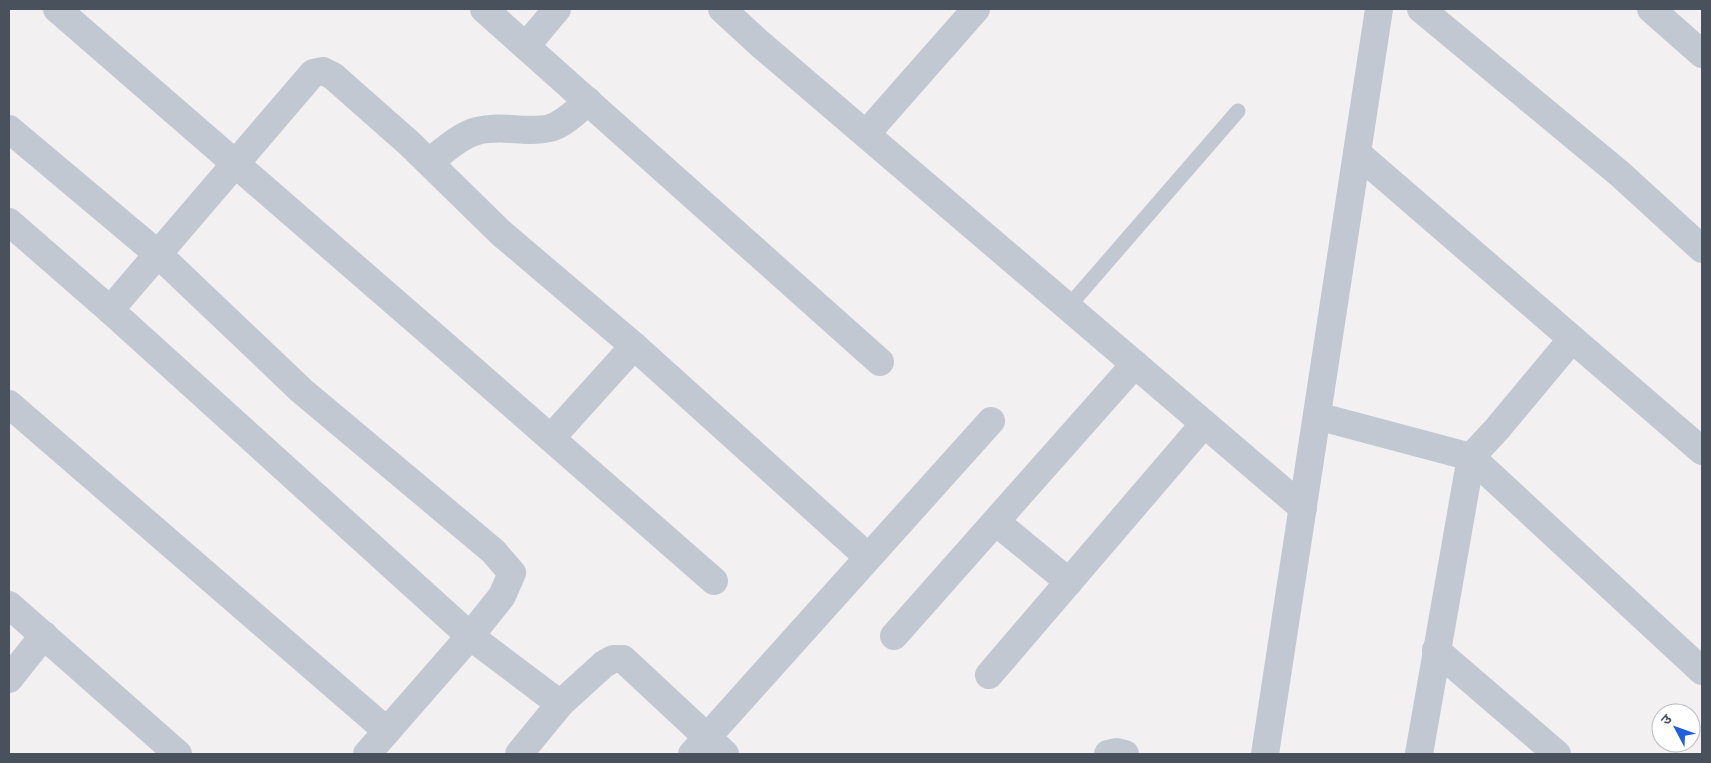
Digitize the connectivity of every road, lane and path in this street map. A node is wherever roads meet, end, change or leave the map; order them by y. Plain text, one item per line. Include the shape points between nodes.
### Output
1 (57, 9) edge
2 (484, 9) edge
3 (556, 9) edge
4 (722, 9) edge
5 (976, 9) edge
6 (1379, 9) edge
7 (1421, 9) edge
8 (1651, 9) edge
9 (526, 46) junction
10 (1702, 54) edge
11 (588, 101) junction
12 (1238, 111) dead end
13 (9, 129) edge
14 (866, 134) junction
15 (1357, 153) junction
16 (429, 162) junction
17 (236, 163) junction
18 (9, 222) edge
19 (1702, 249) edge
20 (158, 255) junction
21 (1068, 307) junction
22 (110, 310) junction
23 (1572, 338) junction
24 (634, 346) junction
25 (880, 362) dead end
26 (1135, 364) junction
27 (9, 404) edge
28 (1317, 416) junction
29 (991, 421) dead end
30 (1204, 424) junction
31 (551, 438) junction
32 (1702, 451) edge
33 (1471, 457) junction
34 (1303, 508) junction
35 (996, 522) junction
36 (868, 557) junction
37 (714, 581) dead end
38 (1069, 582) junction
39 (9, 605) edge
40 (44, 636) junction
41 (470, 636) junction
42 (894, 636) dead end
43 (1436, 650) junction
44 (1702, 671) edge
45 (989, 674) dead end
46 (9, 678) edge
47 (560, 704) junction
48 (388, 731) junction
49 (708, 749) edge
50 (178, 754) edge
51 (367, 754) edge
52 (518, 754) edge
53 (1108, 754) edge
54 (1126, 754) edge
55 (1265, 754) edge
56 (1419, 754) edge
57 (1557, 754) edge

1 - 17 street
2 - 9 street
3 - 9 street
4 - 14 street
5 - 14 street
6 - 15 street
7 - 19 street via 1620,174
8 - 10 street
9 - 11 street
11 - 16 street via 552,128 501,127 477,131
11 - 25 street
12 - 21 lane
13 - 20 street
14 - 21 street
15 - 23 street
15 - 28 street
16 - 17 street via 333,76 323,71 314,73
16 - 24 street via 501,233
17 - 20 street
17 - 31 street
18 - 22 street
20 - 22 street
20 - 41 street via 302,392 493,551 512,573 502,596
21 - 26 street
22 - 41 street
23 - 32 street
23 - 33 street
24 - 31 street
24 - 36 street
26 - 30 street
26 - 35 street
27 - 48 street
28 - 33 street
28 - 34 street
29 - 36 street
30 - 34 street
30 - 38 street
31 - 37 street
33 - 43 street
33 - 44 street
34 - 55 street
35 - 38 street
35 - 42 street
36 - 49 street
38 - 45 street
39 - 40 street
40 - 46 street
40 - 50 street
41 - 47 street
41 - 48 street
43 - 56 street
43 - 57 street
47 - 49 street via 604,664 613,659 623,659
47 - 52 street
48 - 51 street
53 - 54 street

